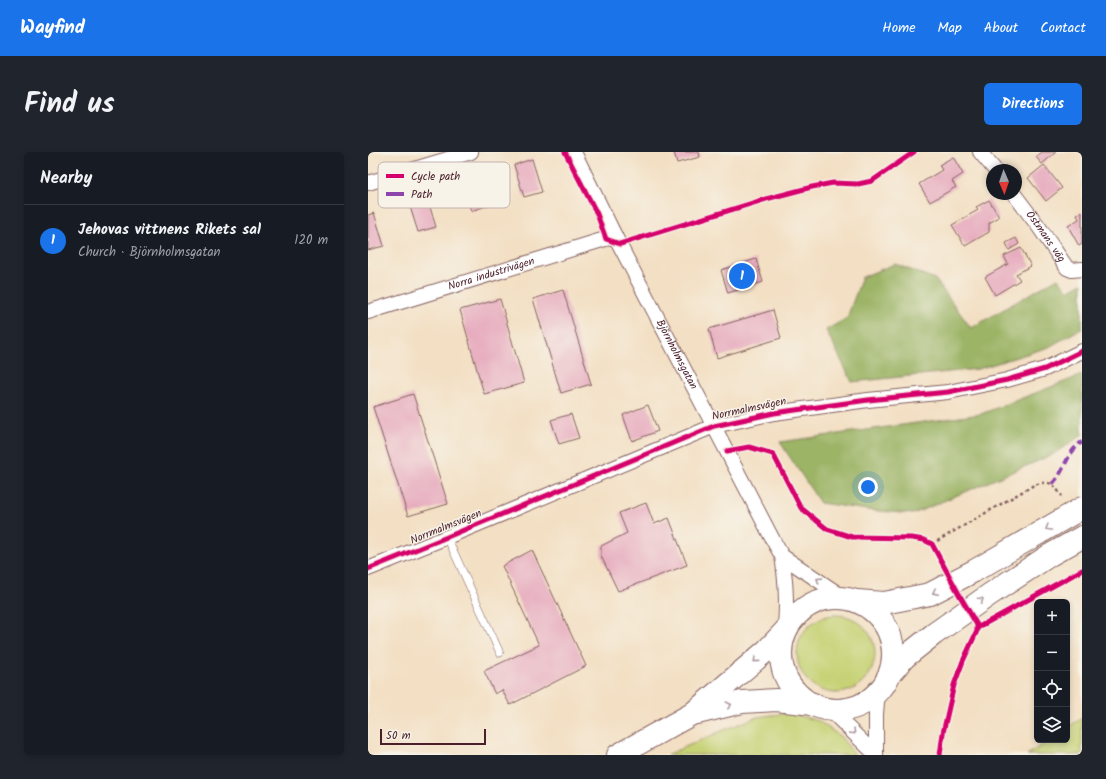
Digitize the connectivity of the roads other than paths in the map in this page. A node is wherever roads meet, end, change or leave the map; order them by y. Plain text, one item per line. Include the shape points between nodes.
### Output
1 (471, 152) edge
2 (574, 152) edge
3 (980, 152) edge
4 (438, 162) edge
5 (990, 164) edge
6 (378, 180) edge
7 (368, 183) edge
8 (1019, 200) edge
9 (615, 236) junction
10 (1082, 269) edge
11 (368, 312) edge
12 (1082, 351) edge
13 (714, 426) junction
14 (1082, 508) edge
15 (447, 537) junction
16 (1082, 537) edge
17 (782, 556) junction
18 (368, 568) edge
19 (852, 600) junction
20 (784, 632) junction
21 (500, 653) dead end
22 (883, 683) junction
23 (822, 707) junction
24 (692, 714) junction
25 (875, 754) edge
26 (618, 755) edge

1 - 4 street
2 - 9 street, Björnholmsgatan
3 - 5 street
6 - 7 street
8 - 10 street, Östmans väg via 1067,268
9 - 11 street, Norra industrivägen
9 - 13 street, Björnholmsgatan
12 - 13 street, Norrmalmsvägen via 1044,369 999,382 948,392 781,412
13 - 15 street, Norrmalmsvägen
13 - 17 street, Björnholmsgatan
14 -> 19 highway via 930,594 884,603
15 - 18 street, Norrmalmsvägen
15 - 21 lane
22 -> 16 highway via 904,657 934,634 1050,555
19 -> 17 street, Björnholmsgatan
17 - 20 street, Björnholmsgatan via 787,599
19 - 20 highway via 838,598 812,603 799,611
19 - 22 highway via 878,616 887,629 892,645 892,661
20 - 23 highway via 781,660 791,685 802,697
20 -> 24 highway
22 - 23 highway via 870,698 856,708 844,710
22 - 25 street
24 -> 23 highway via 742,702 776,700
23 -> 25 street
24 - 26 highway

